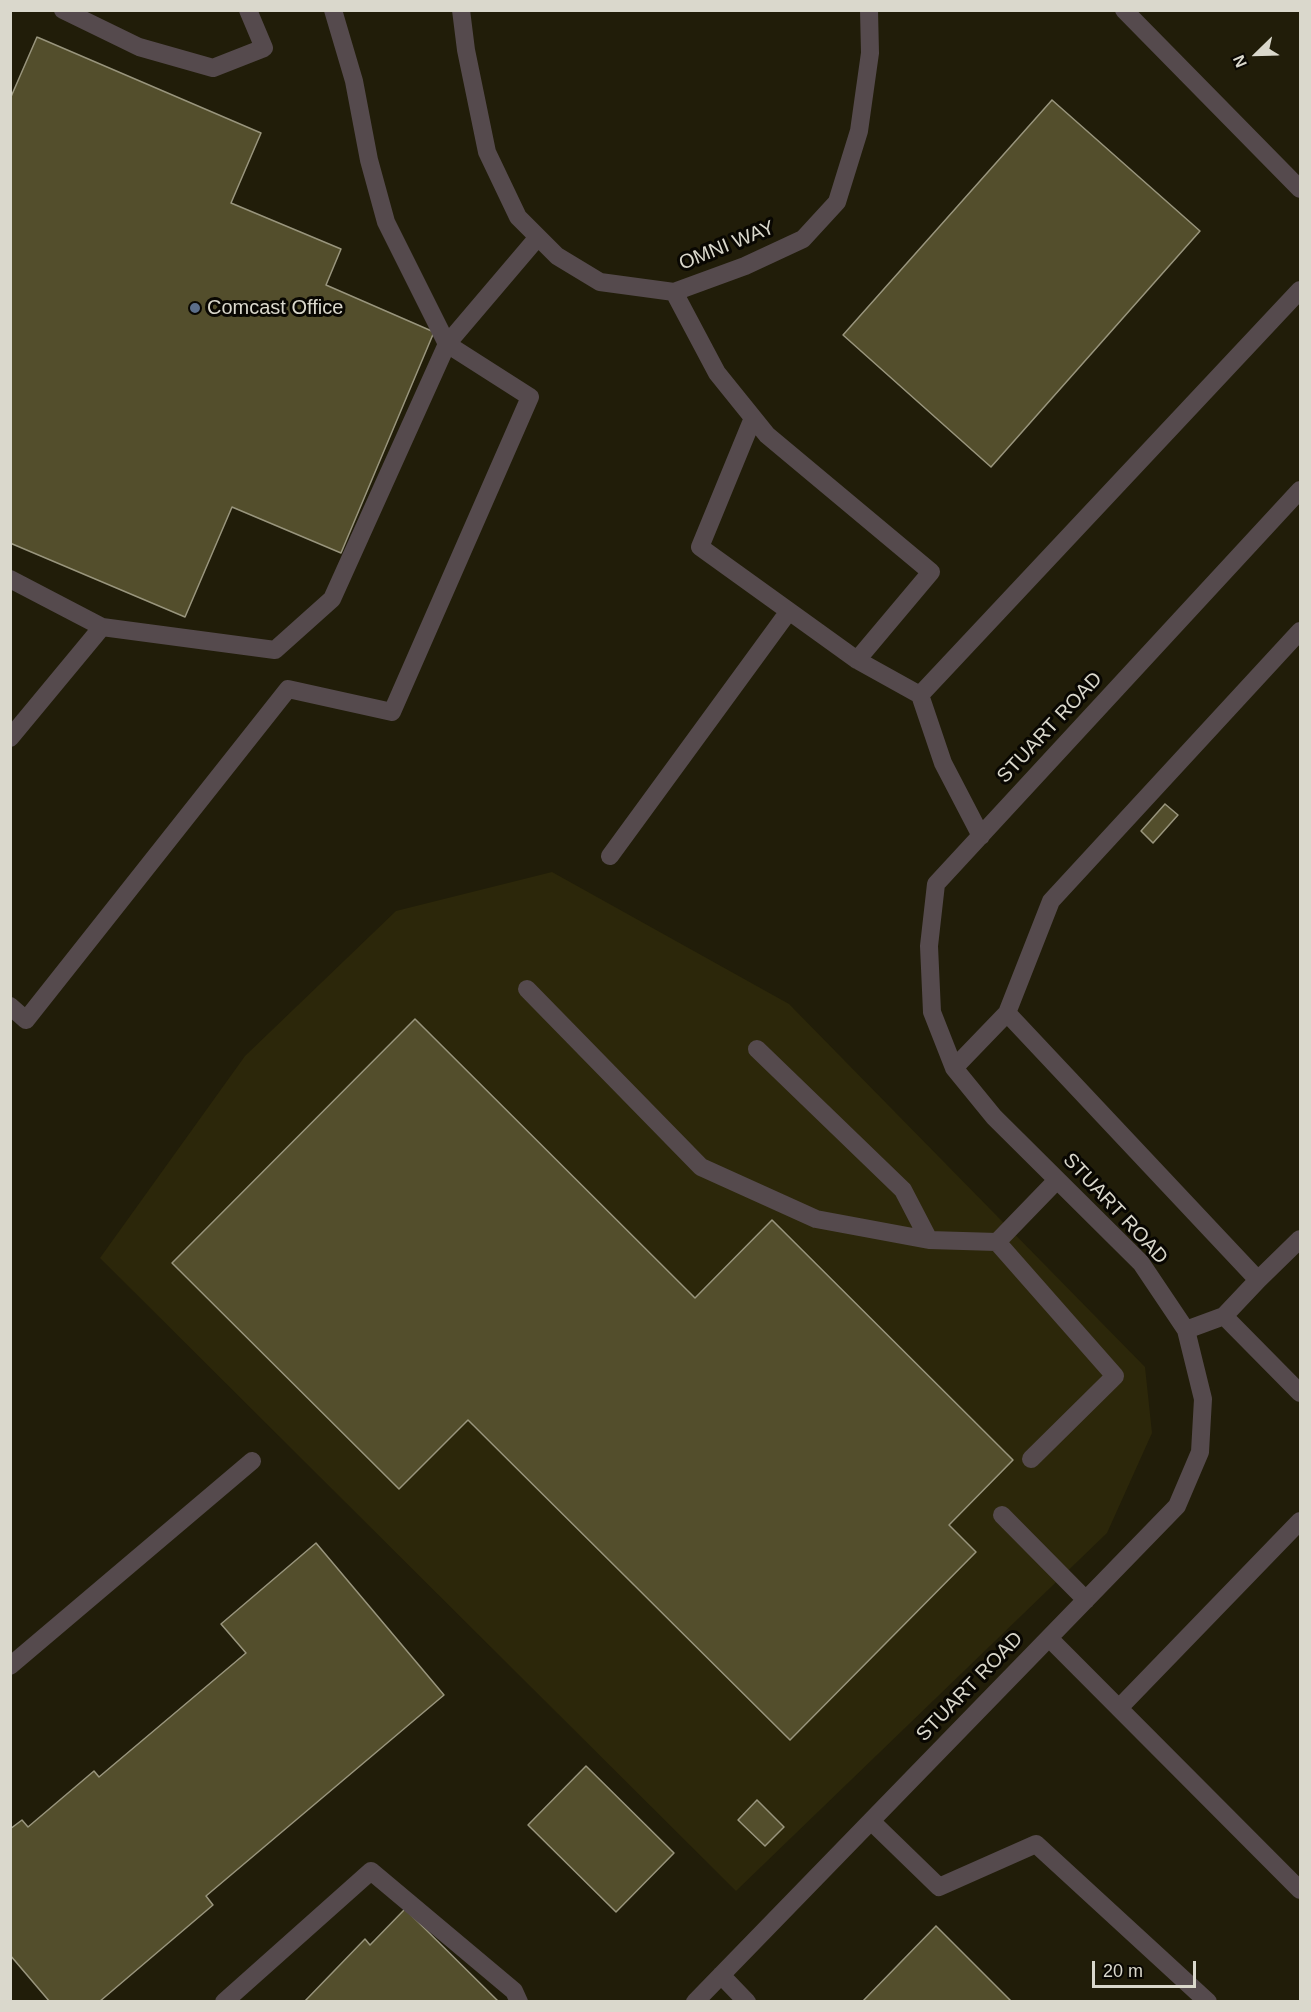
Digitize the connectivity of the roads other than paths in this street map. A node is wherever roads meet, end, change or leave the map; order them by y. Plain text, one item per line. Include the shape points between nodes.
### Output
1 (63, 10) edge
2 (248, 10) edge
3 (333, 10) edge
4 (461, 10) edge
5 (869, 10) edge
6 (1124, 10) edge
7 (1300, 189) edge
8 (538, 237) junction
9 (1300, 290) edge
10 (674, 292) junction
11 (447, 344) junction
12 (753, 418) junction
13 (1300, 490) edge
14 (10, 579) edge
15 (789, 611) junction
16 (102, 627) junction
17 (1298, 639) edge
18 (857, 660) junction
19 (920, 695) junction
20 (10, 738) edge
21 (981, 836) junction
22 (610, 856) dead end
23 (527, 989) dead end
24 (10, 1006) edge
25 (1007, 1013) junction
26 (757, 1049) dead end
27 (954, 1068) junction
28 (1057, 1180) junction
29 (1300, 1239) edge
30 (929, 1240) junction
31 (997, 1242) junction
32 (1258, 1280) junction
33 (1224, 1316) junction
34 (1186, 1330) junction
35 (1300, 1393) edge
36 (1031, 1459) dead end
37 (252, 1461) dead end
38 (1002, 1515) dead end
39 (1300, 1521) edge
40 (1086, 1600) junction
41 (1049, 1638) junction
42 (10, 1666) edge
43 (1119, 1708) junction
44 (871, 1821) junction
45 (1300, 1890) edge
46 (721, 1976) junction
47 (224, 2001) edge
48 (519, 2001) edge
49 (695, 2001) edge
50 (747, 2001) edge
51 (1208, 2001) edge

1 - 2 street via 139,47 213,68 264,48
3 - 11 street via 354,81 386,222
4 - 8 street, OMNI WAY via 487,152 518,217
5 - 10 street, OMNI WAY via 870,53 859,131 837,202 803,239
6 - 7 street
8 - 10 street, OMNI WAY via 557,256 600,282
8 - 11 street
9 - 19 street
10 - 12 street via 717,373
11 - 16 street via 332,599 275,650
11 - 24 street via 530,397 392,712 288,689 26,1020
12 - 15 street via 700,547
12 - 18 street via 767,435 931,572
13 - 21 street, STUART ROAD
14 - 16 street
15 - 18 street
15 - 22 street
16 - 20 street
17 - 25 street via 1051,902
18 - 19 street
19 - 21 street via 943,763
21 - 27 street, STUART ROAD via 936,884 929,946 933,1012
23 - 30 street via 701,1167 816,1219
25 - 27 street
25 - 32 street
26 - 30 street via 903,1190
27 - 28 street, STUART ROAD via 994,1117
28 - 31 street
28 - 34 street, STUART ROAD via 1141,1263
29 - 32 street
30 - 31 street
31 - 36 street via 1115,1376
32 - 33 street
33 - 34 street
33 - 35 street
34 - 40 street, STUART ROAD via 1203,1399 1200,1452 1177,1506
37 - 42 street
38 - 40 street
39 - 43 street
40 - 41 street, STUART ROAD
41 - 43 street
41 - 44 street, STUART ROAD
43 - 45 street
44 - 46 street, STUART ROAD
44 - 51 street via 939,1887 1036,1844
46 - 49 street, STUART ROAD
46 - 50 street
47 - 48 street via 371,1871 514,1991

